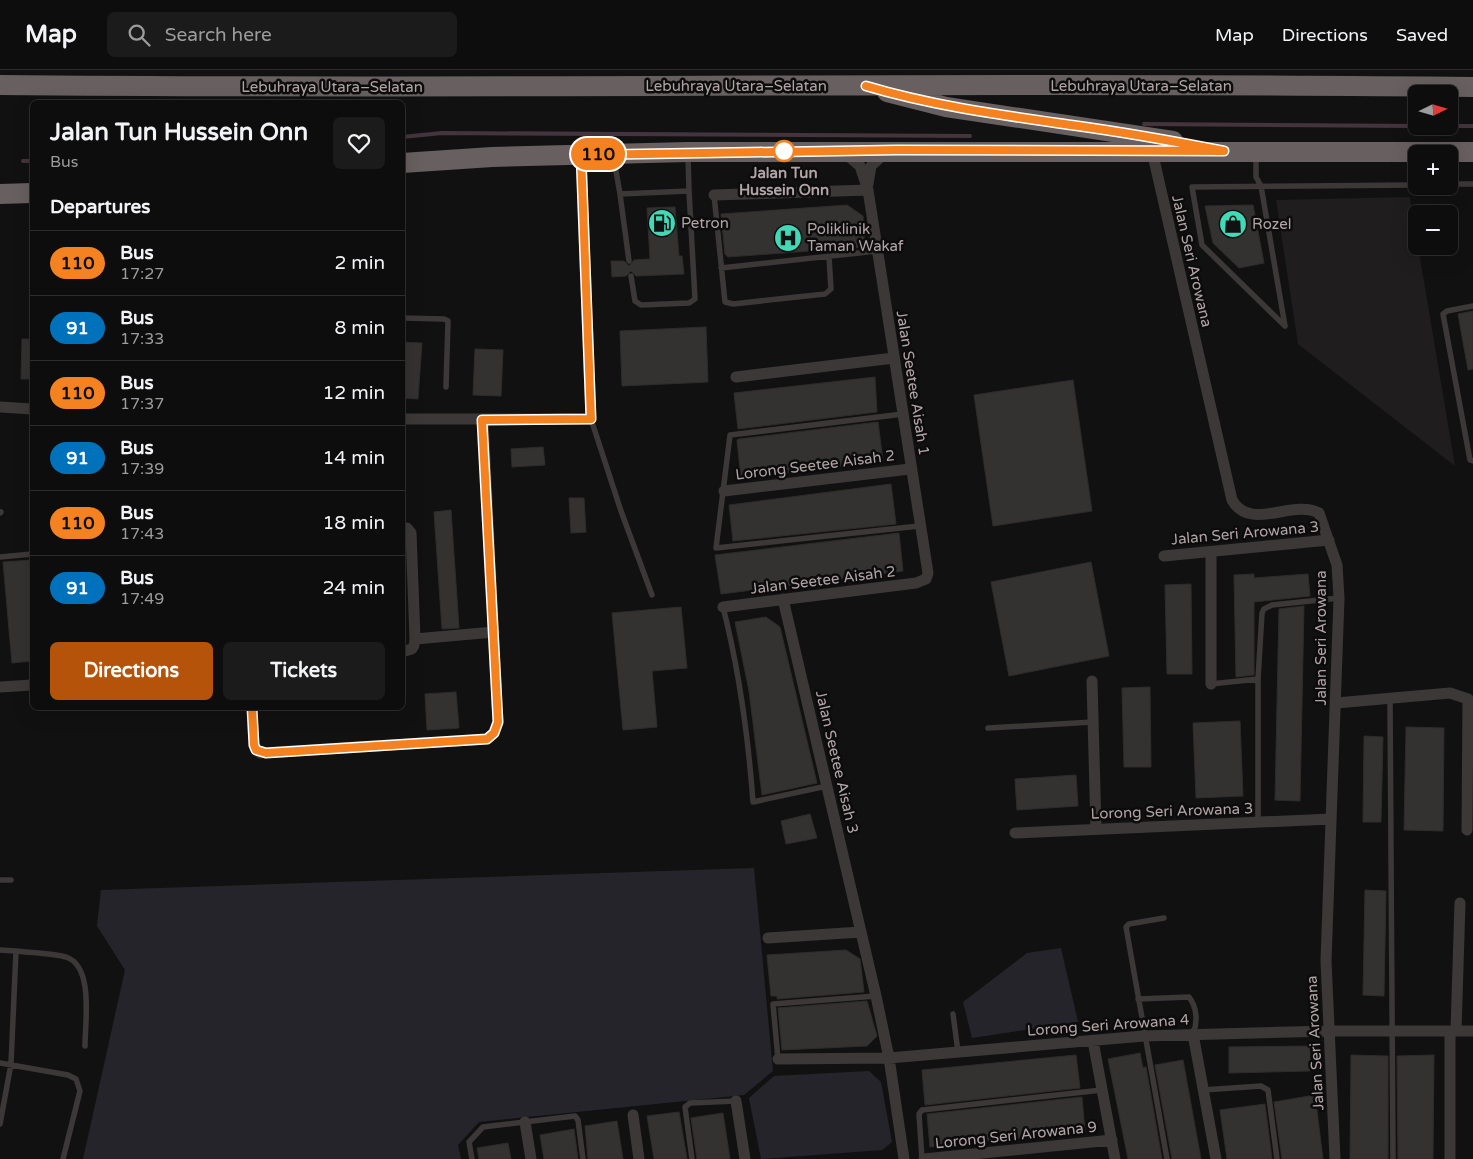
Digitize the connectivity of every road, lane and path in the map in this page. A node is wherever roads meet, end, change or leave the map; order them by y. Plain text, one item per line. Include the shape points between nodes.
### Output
1 (0, 85) edge
2 (866, 86) junction
3 (1473, 87) edge
4 (1473, 138) edge
5 (896, 150) junction
6 (840, 151) junction
7 (1152, 151) junction
8 (1224, 151) junction
9 (1256, 151) junction
10 (688, 152) junction
11 (1372, 152) junction
12 (1473, 152) edge
13 (602, 153) junction
14 (581, 155) junction
15 (405, 163) edge
16 (1458, 184) edge
17 (1473, 184) edge
18 (1408, 185) edge
19 (1261, 186) junction
20 (868, 190) junction
21 (689, 191) junction
22 (30, 193) edge
23 (0, 194) edge
24 (620, 194) junction
25 (714, 195) joint
26 (877, 250) junction
27 (829, 257) junction
28 (630, 260) dead end
29 (721, 268) junction
30 (631, 276) dead end
31 (1473, 306) edge
32 (405, 318) edge
33 (894, 358) junction
34 (736, 377) dead end
35 (446, 387) dead end
36 (0, 407) edge
37 (30, 409) edge
38 (902, 414) junction
39 (591, 419) junction
40 (405, 420) edge
41 (482, 420) junction
42 (1473, 461) edge
43 (910, 469) junction
44 (724, 491) junction
45 (919, 526) junction
46 (405, 528) edge
47 (1329, 540) junction
48 (1211, 552) junction
49 (30, 554) edge
50 (1164, 556) dead end
51 (0, 557) edge
52 (926, 580) joint
53 (652, 595) dead end
54 (1339, 598) junction
55 (783, 599) junction
56 (723, 607) joint
57 (494, 632) junction
58 (415, 638) junction
59 (405, 651) edge
60 (1258, 679) junction
61 (1092, 681) dead end
62 (30, 684) edge
63 (1212, 684) joint
64 (0, 688) edge
65 (1390, 698) junction
66 (1336, 703) junction
67 (252, 710) edge
68 (1093, 722) junction
69 (988, 728) dead end
70 (827, 786) junction
71 (1331, 819) junction
72 (1258, 822) junction
73 (1096, 829) junction
74 (1467, 830) dead end
75 (1015, 833) dead end
76 (0, 880) edge
77 (11, 880) dead end
78 (1460, 903) dead end
79 (1164, 918) dead end
80 (862, 932) junction
81 (768, 938) dead end
82 (0, 950) edge
83 (16, 951) junction
84 (876, 996) junction
85 (1138, 999) junction
86 (953, 1014) dead end
87 (1329, 1031) junction
88 (1394, 1031) junction
89 (1453, 1031) junction
90 (1473, 1031) edge
91 (1193, 1034) junction
92 (1144, 1036) junction
93 (1093, 1041) junction
94 (85, 1046) dead end
95 (958, 1052) junction
96 (889, 1058) junction
97 (778, 1059) joint
98 (0, 1063) edge
99 (11, 1064) junction
100 (1102, 1090) junction
101 (1203, 1090) junction
102 (736, 1101) joint
103 (632, 1115) dead end
104 (526, 1122) junction
105 (0, 1124) edge
106 (1112, 1140) junction
107 (63, 1159) edge
108 (472, 1159) edge
109 (531, 1159) edge
110 (583, 1159) edge
111 (639, 1159) edge
112 (692, 1159) edge
113 (746, 1159) edge
114 (904, 1159) edge
115 (923, 1159) edge
116 (1115, 1159) edge
117 (1168, 1159) edge
118 (1216, 1159) edge
119 (1277, 1159) edge
120 (1335, 1159) edge
121 (1393, 1159) edge
122 (1450, 1159) edge

1 - 2 highway, Lebuhraya Utara–Selatan
2 - 3 highway, Lebuhraya Utara–Selatan
2 - 8 highway via 946,106
4 - 11 highway
5 - 6 highway
5 - 7 highway
5 - 20 street, Jalan Seetee Aisah 1 via 873,162
6 - 10 highway
6 - 20 street, Jalan Seetee Aisah 1 via 856,161
7 - 8 highway
7 - 47 street, Jalan Seri Arowana via 1232,500 1245,514 1310,508 1319,513
8 - 9 highway
9 - 11 highway
9 - 19 lane via 1256,177
10 - 13 highway
10 - 21 lane
11 - 12 highway
13 - 14 highway
13 - 24 lane via 616,171
14 - 15 highway
14 - 39 street
16 - 17 lane
18 - 19 lane
19 - 19 lane via 1192,187 1202,245 1285,326
20 - 25 street
20 - 26 street, Jalan Seetee Aisah 1
21 - 24 lane
21 - 30 lane via 695,299 689,303 641,305 635,301
22 - 23 highway
24 - 28 lane
25 - 29 lane
26 - 27 lane
26 - 33 street, Jalan Seetee Aisah 1
27 - 29 lane
27 - 29 lane via 831,289 825,294 733,304 725,302
31 - 42 lane via 1444,314 1470,460
32 - 35 lane via 448,321
33 - 34 street
33 - 38 street, Jalan Seetee Aisah 1
36 - 37 street
38 - 43 street, Jalan Seetee Aisah 1
38 - 44 lane via 730,435
39 - 41 street
39 - 53 lane
40 - 41 street
41 - 57 street
43 - 44 street, Lorong Seetee Aisah 2
43 - 45 street, Jalan Seetee Aisah 1
44 - 45 lane via 716,548
45 - 52 street, Jalan Seetee Aisah 1 via 928,573
46 - 58 street via 411,532
47 - 48 street, Jalan Seri Arowana 3
47 - 54 street, Jalan Seri Arowana via 1337,565
48 - 50 street, Jalan Seri Arowana 3
48 - 63 street
49 - 51 lane
52 - 55 street, Jalan Seetee Aisah 2 via 916,584
54 - 60 lane via 1264,608
54 - 66 street, Jalan Seri Arowana
55 - 56 street, Jalan Seetee Aisah 2
55 - 70 street, Jalan Seetee Aisah 3
56 - 70 lane via 737,660 746,716 753,802
57 - 58 street
57 - 67 street via 498,722 494,733 487,739 260,752 254,745
58 - 59 street via 414,647
60 - 63 lane
60 - 72 lane
61 - 68 street
62 - 64 street
65 - 66 street
65 - 74 street via 1450,693 1468,699
65 - 88 lane
66 - 71 street, Jalan Seri Arowana
68 - 69 lane
68 - 73 street
70 - 80 street, Jalan Seetee Aisah 3
71 - 72 street, Lorong Seri Arowana 3
71 - 87 street, Jalan Seri Arowana via 1326,961
72 - 73 street, Lorong Seri Arowana 3
73 - 75 street, Lorong Seri Arowana 3
76 - 77 lane
78 - 89 street
79 - 85 lane via 1126,927
80 - 81 street
80 - 84 street, Jalan Seetee Aisah 3
82 - 83 lane
83 - 94 lane via 67,958 78,965 86,982
83 - 99 lane
84 - 96 street, Jalan Seetee Aisah 3
84 - 97 lane via 773,1004
85 - 91 lane via 1188,997 1193,1003 1197,1025
85 - 92 lane
86 - 95 lane
87 - 88 street, Lorong Seri Arowana 4
87 - 91 street, Lorong Seri Arowana 4
87 - 120 street, Jalan Seri Arowana
88 - 89 street, Lorong Seri Arowana 4
88 - 121 lane
89 - 90 street, Lorong Seri Arowana 4
89 - 122 street
91 - 92 street, Lorong Seri Arowana 4
91 - 101 street
92 - 93 street, Lorong Seri Arowana 4
92 - 117 lane
93 - 95 street, Lorong Seri Arowana 4
93 - 100 street
95 - 96 street, Lorong Seri Arowana 4
96 - 97 street, Lorong Seri Arowana 4
96 - 114 street, Jalan Seetee Aisah 3
98 - 99 lane
99 - 105 lane
99 - 107 lane via 76,1079 80,1091
100 - 106 street
100 - 115 lane via 922,1110 919,1114
101 - 118 street
101 - 119 lane via 1262,1086 1268,1090
102 - 112 lane via 690,1103 685,1107
102 - 113 street
103 - 111 street
104 - 108 lane via 483,1127 469,1142
104 - 109 street
104 - 110 lane via 575,1116
106 - 115 street, Lorong Seri Arowana 9
106 - 116 street

